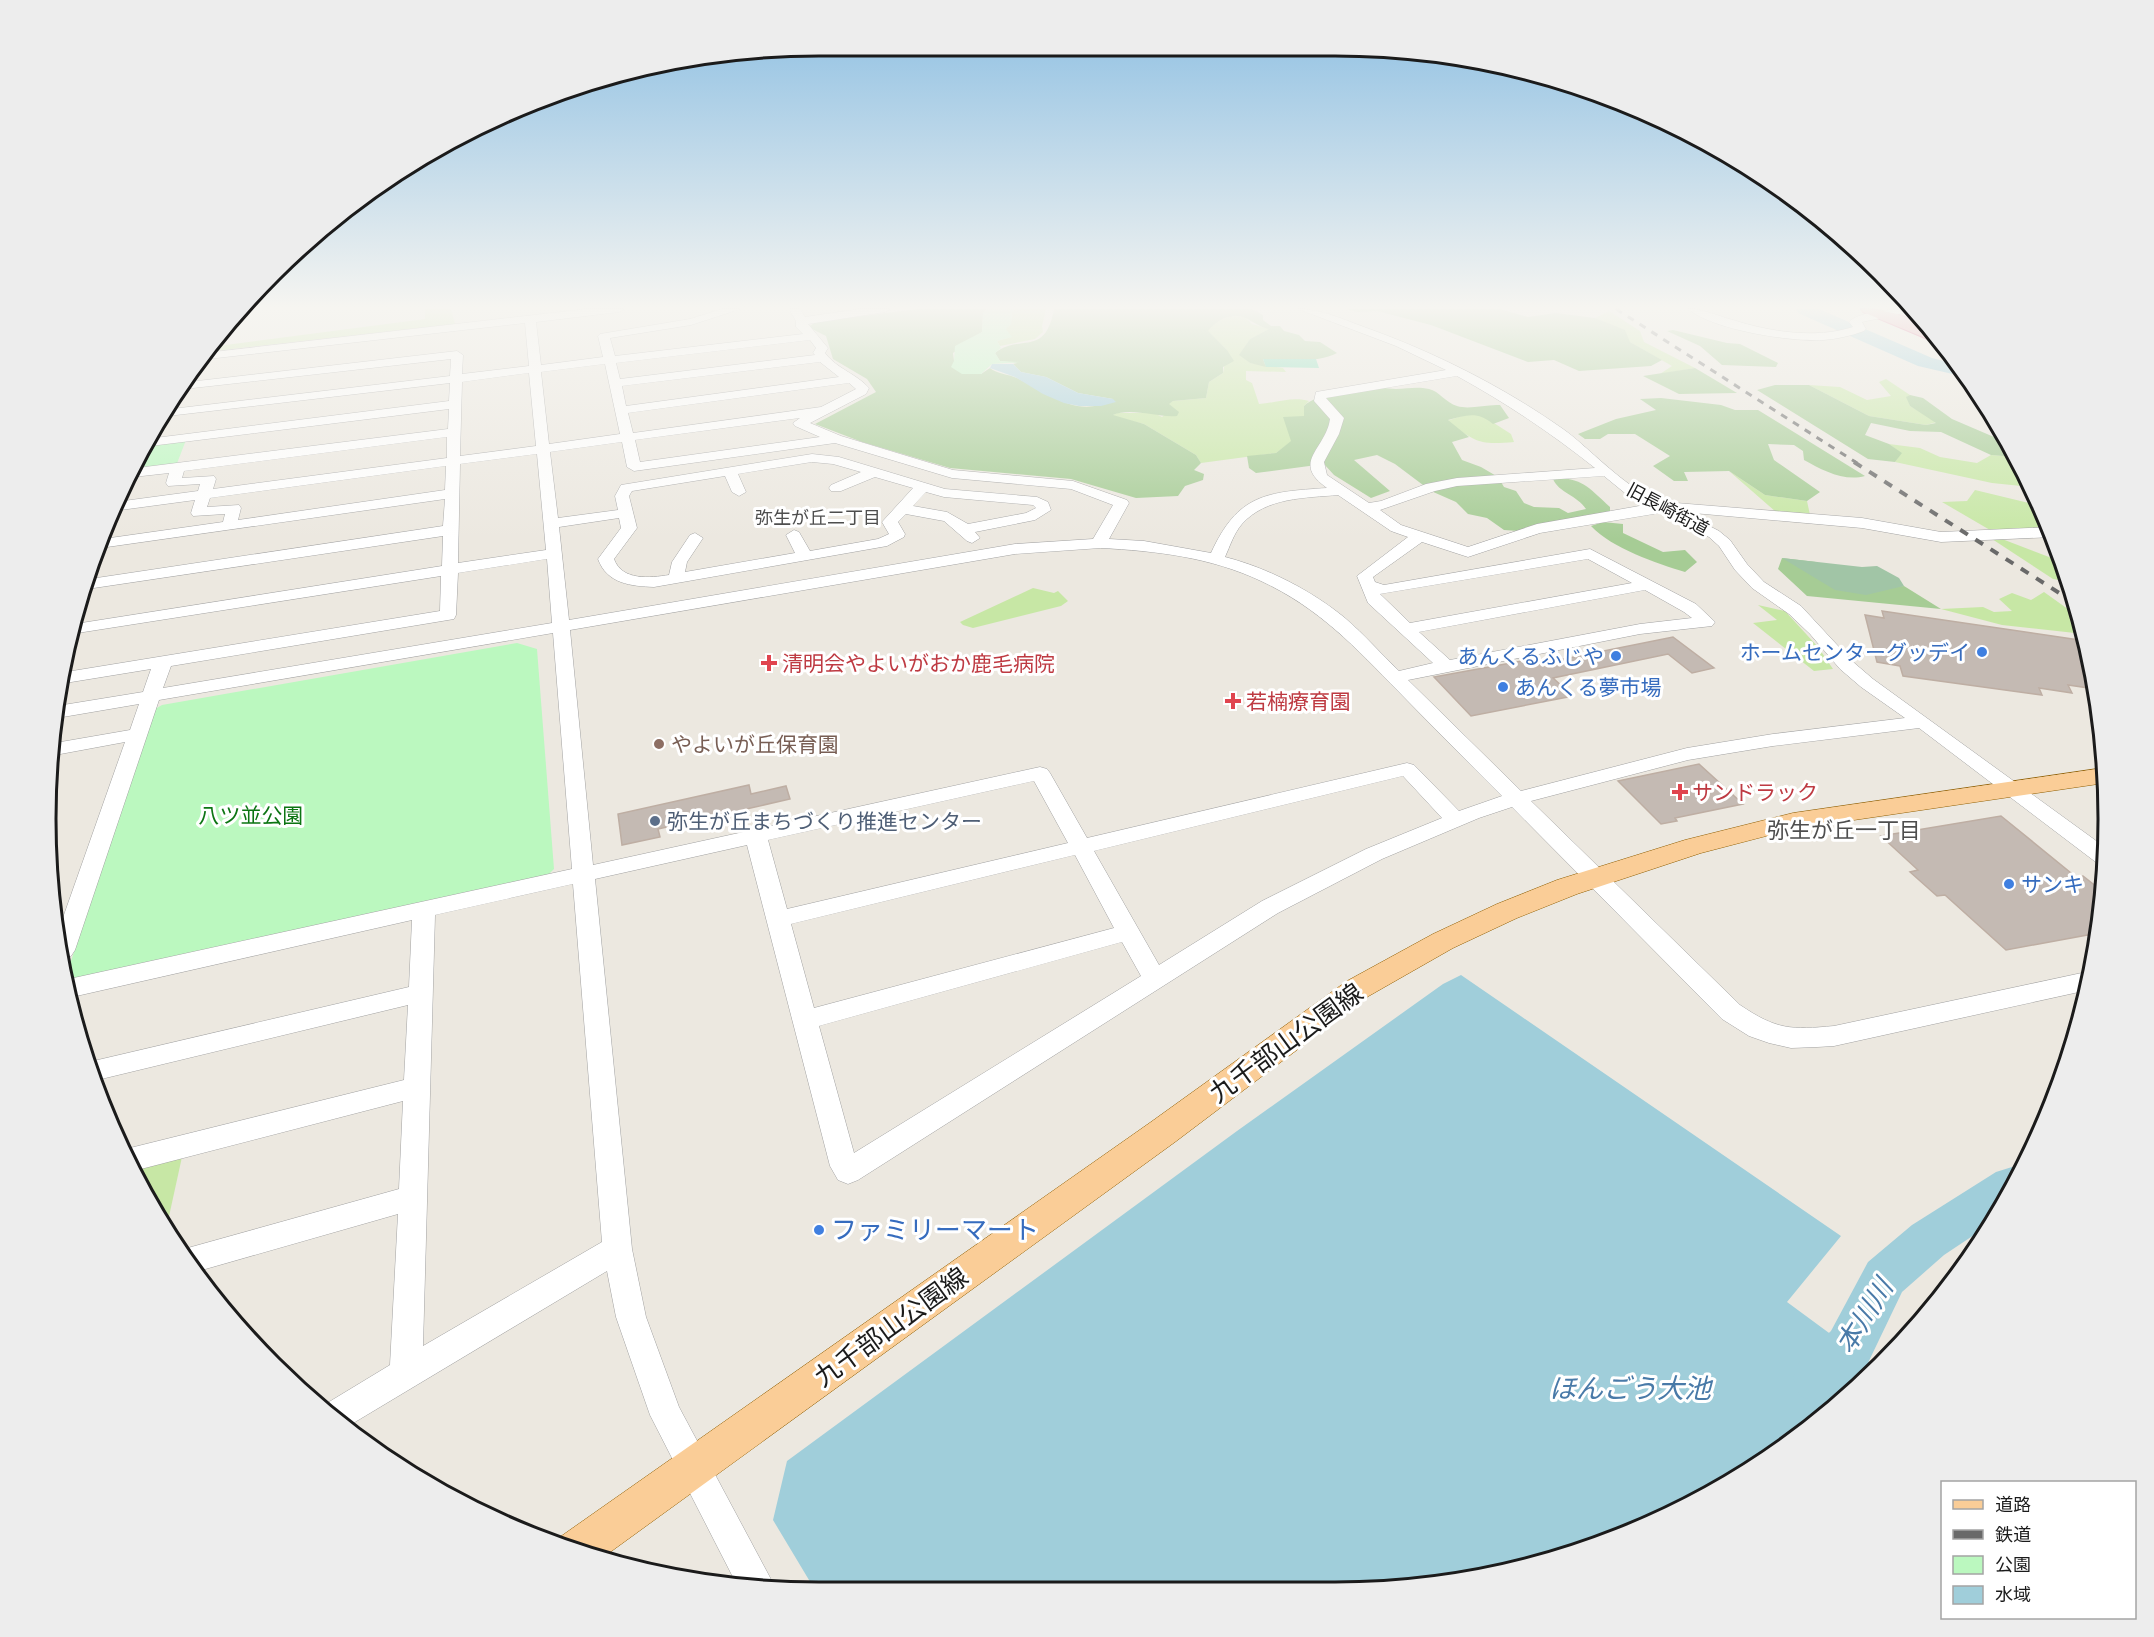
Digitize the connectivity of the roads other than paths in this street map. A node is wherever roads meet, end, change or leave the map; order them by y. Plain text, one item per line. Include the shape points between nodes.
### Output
1 (275, 385) edge
2 (395, 385) edge
3 (455, 385) edge
4 (536, 385) edge
5 (616, 385) edge
6 (805, 385) edge
7 (860, 385) edge
8 (1378, 385) edge
9 (1483, 385) edge
10 (454, 404) junction
11 (237, 405) junction
12 (622, 410) junction
13 (821, 411) junction
14 (173, 413) edge
15 (453, 432) junction
16 (191, 437) junction
17 (628, 437) junction
18 (836, 438) junction
19 (156, 442) edge
20 (543, 448) junction
21 (452, 461) junction
22 (178, 468) junction
23 (730, 471) junction
24 (874, 472) junction
25 (1606, 472) junction
26 (139, 473) edge
27 (836, 488) dead end
28 (923, 489) junction
29 (1340, 491) junction
30 (739, 492) dead end
31 (451, 494) junction
32 (204, 495) junction
33 (123, 506) edge
34 (1366, 508) junction
35 (1659, 508) junction
36 (903, 509) junction
37 (626, 513) junction
38 (551, 524) junction
39 (229, 526) junction
40 (965, 529) junction
41 (450, 530) junction
42 (2042, 532) edge
43 (794, 535) dead end
44 (1420, 536) junction
45 (695, 538) dead end
46 (1099, 542) junction
47 (108, 543) edge
48 (554, 553) junction
49 (982, 554) junction
50 (805, 557) junction
51 (1217, 558) junction
52 (448, 570) junction
53 (677, 578) junction
54 (93, 583) edge
55 (1367, 585) junction
56 (1648, 585) junction
57 (560, 627) junction
58 (79, 628) edge
59 (1406, 628) junction
60 (163, 662) junction
61 (1446, 666) junction
62 (69, 677) edge
63 (1395, 677) junction
64 (152, 696) junction
65 (63, 711) edge
66 (1923, 722) junction
67 (139, 734) junction
68 (59, 748) edge
69 (2097, 776) edge
70 (2010, 789) junction
71 (1517, 798) junction
72 (1456, 820) junction
73 (756, 837) junction
74 (1081, 847) junction
75 (2097, 852) edge
76 (583, 876) junction
77 (1596, 878) junction
78 (424, 910) junction
79 (778, 920) junction
80 (1129, 932) junction
81 (66, 942) edge
82 (1155, 978) junction
83 (2081, 982) edge
84 (74, 987) edge
85 (421, 993) junction
86 (805, 1020) junction
87 (98, 1070) edge
88 (417, 1087) junction
89 (135, 1158) edge
90 (412, 1198) junction
91 (617, 1249) junction
92 (196, 1258) edge
93 (406, 1374) junction
94 (340, 1413) edge
95 (694, 1467) junction
96 (585, 1545) edge
97 (752, 1578) edge

1 - 11 street via 242,391
2 - 11 street
3 - 10 street
4 - 20 street
5 - 12 street
6 - 12 street
7 - 13 street via 862,391
8 - 29 street via 1320,395 1320,401 1337,418 1337,428 1316,459 1316,467 1320,477
9 - 25 street, 旧長崎街道 via 1560,433
10 - 15 street
10 - 16 street
11 - 14 street
11 - 16 street via 233,418 198,422
12 - 17 street
13 - 17 street
13 - 18 street via 800,423
15 - 21 street
15 - 22 street
16 - 19 street
17 - 18 street via 634,467
17 - 20 street
18 - 46 street via 952,474 1073,485 1122,503
20 - 21 street
20 - 38 street
21 - 31 street
21 - 32 street
22 - 26 street
22 - 32 street via 173,483 209,479
23 - 24 street via 820,458
23 - 30 street
23 - 37 street via 626,488 622,496
24 - 27 street
24 - 28 street
25 - 34 street via 1457,482
25 - 35 street, 旧長崎街道
28 - 36 street
28 - 40 street via 1037,501 1043,505 1044,510 1030,517
29 - 34 street
29 - 51 street via 1271,500 1247,510 1235,522
31 - 39 street
31 - 41 street
32 - 33 street
32 - 39 street via 198,513 234,508
34 - 44 street via 1396,528
35 - 42 street via 1816,518 1941,537
35 - 44 street via 1537,529 1468,552
35 - 66 street, 旧長崎街道 via 1692,522 1725,543 1758,585 1795,610 1846,665
36 - 40 street via 936,513
36 - 50 street via 891,522 897,534 892,541
37 - 38 street
37 - 53 street via 629,528 607,555 607,565 614,574 654,582
38 - 48 street
39 - 47 street
40 - 49 street
41 - 52 street
41 - 54 street
43 - 50 street
44 - 55 street via 1365,576
45 - 53 street via 678,562
46 - 49 street via 1040,545
46 - 51 street via 1172,548
48 - 52 street
48 - 57 street
49 - 57 street
50 - 53 street
51 - 63 street via 1305,596 1339,622
52 - 58 street
52 - 60 street via 448,615
55 - 56 street via 1383,590 1590,555
55 - 59 street via 1374,599
56 - 59 street
56 - 61 street via 1690,608 1706,622 1641,629
57 - 64 street
57 - 76 street
59 - 61 street
60 - 62 street
60 - 64 street
61 - 63 street
63 - 71 street
64 - 65 street
64 - 67 street
66 - 70 street, 旧長崎街道
66 - 71 street via 1687,754
67 - 68 street
67 - 81 street
69 - 70 main road, 九千部山公園線
70 - 75 street, 旧長崎街道
70 - 77 main road, 九千部山公園線 via 1793,820 1694,846
71 - 72 street
71 - 77 street
72 - 74 street via 1407,769
72 - 82 street via 1374,855 1270,907
73 - 74 street via 1040,774
73 - 76 street
73 - 79 street
74 - 79 street
74 - 80 street
76 - 78 street
76 - 91 street
77 - 83 street via 1731,1012 1758,1031 1793,1040 1834,1036
77 - 95 main road, 九千部山公園線 via 1507,911 1357,989
78 - 84 street
78 - 85 street
79 - 86 street
80 - 82 street
80 - 86 street
82 - 86 street via 848,1172
85 - 87 street
85 - 88 street
88 - 89 street
88 - 90 street
90 - 92 street
90 - 93 street
91 - 93 street
91 - 95 street via 631,1317 662,1404
93 - 94 street
95 - 96 main road, 九千部山公園線
95 - 97 street

